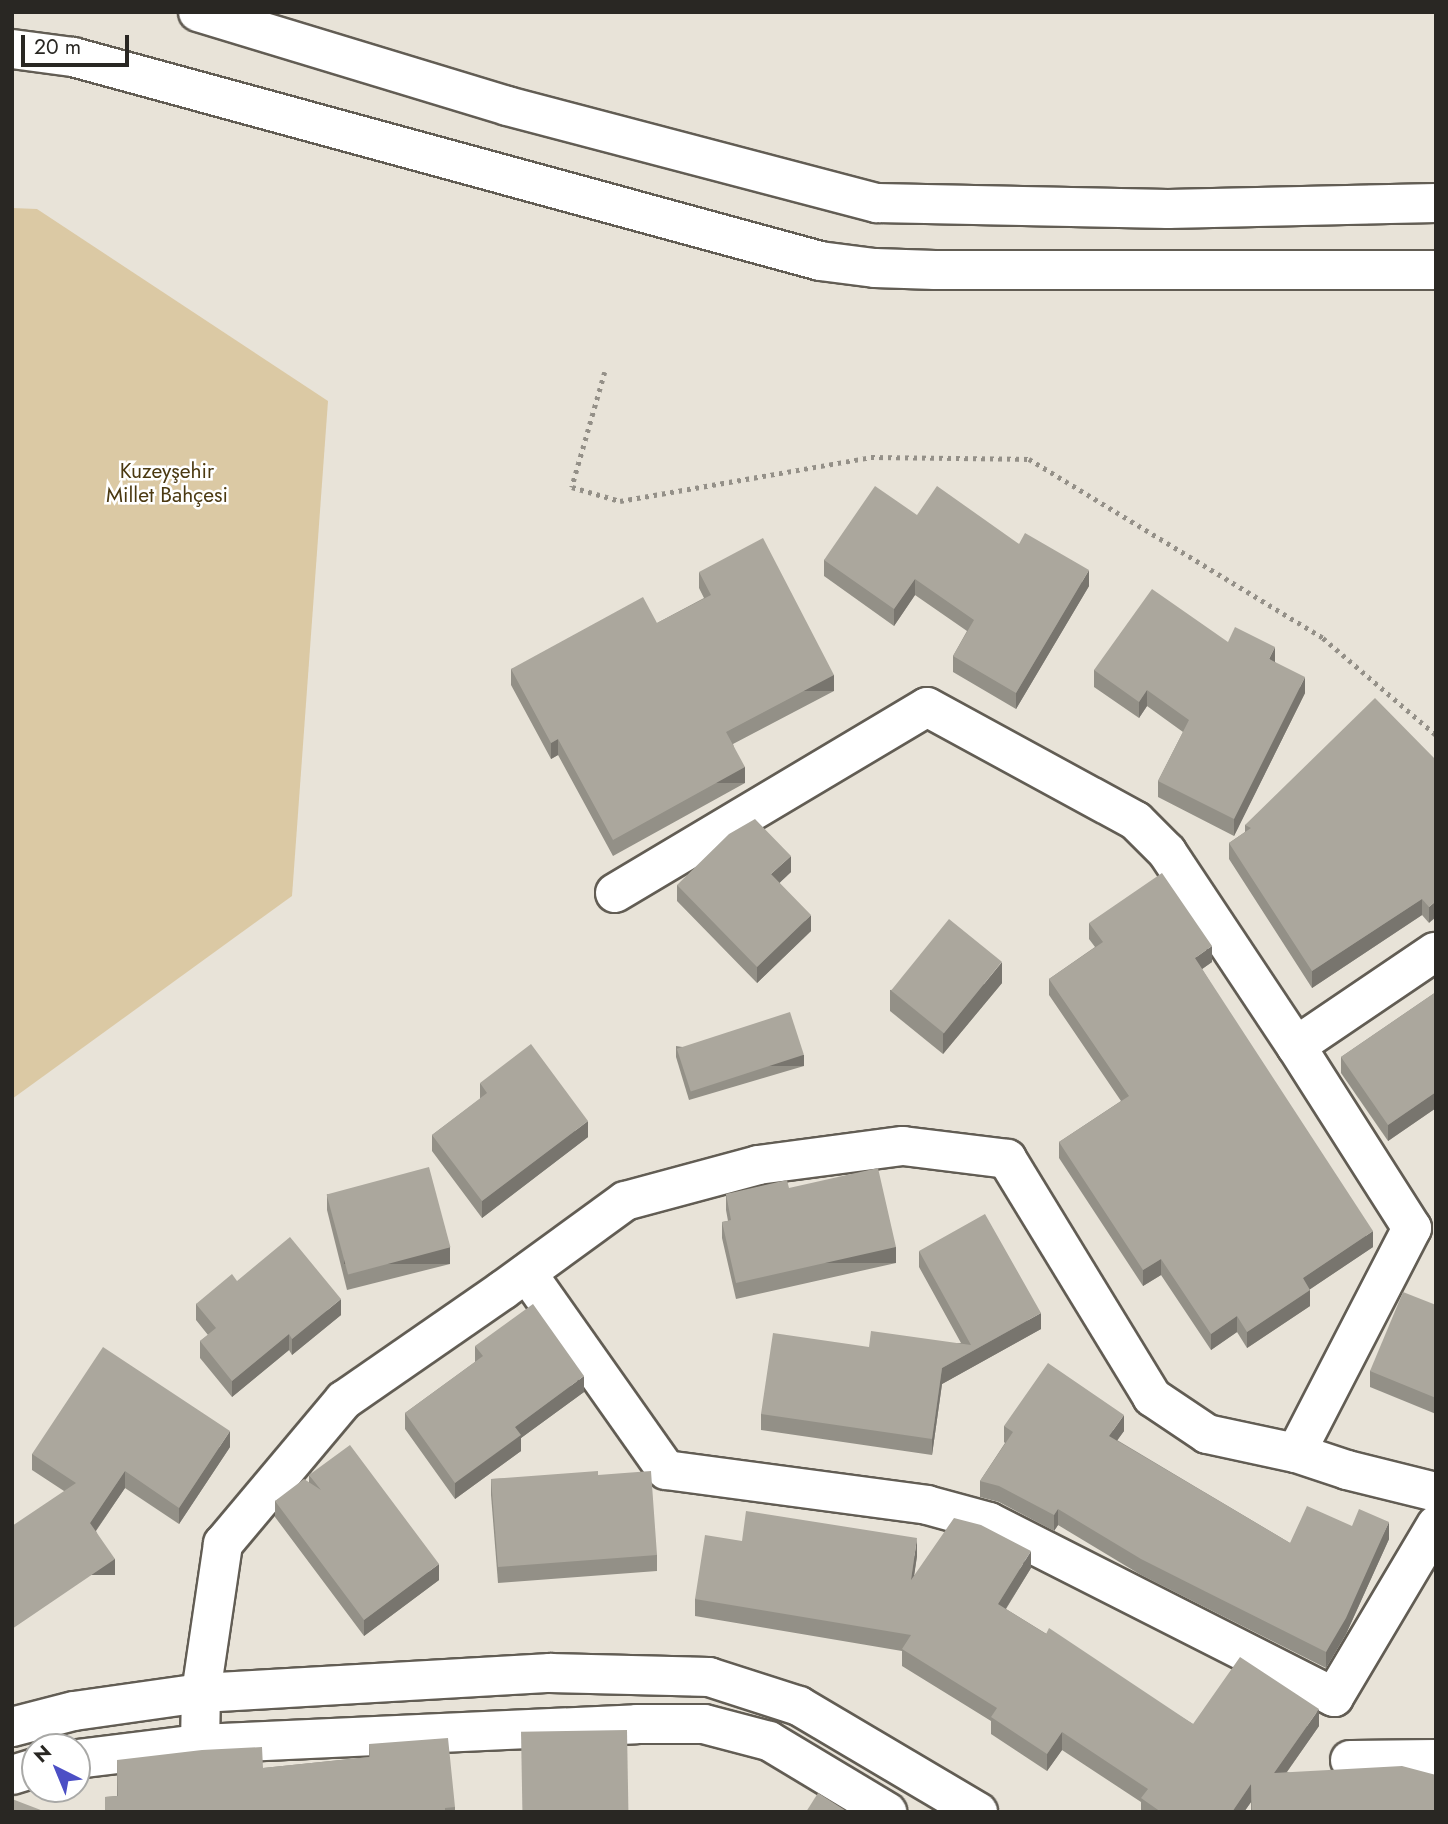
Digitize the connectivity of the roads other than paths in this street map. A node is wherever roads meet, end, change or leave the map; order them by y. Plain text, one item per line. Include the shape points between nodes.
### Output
1 (198, 12) edge
2 (12, 49) edge
3 (1436, 203) edge
4 (1436, 270) edge
5 (615, 894) dead end
6 (1434, 952) edge
7 (1297, 1046) junction
8 (1424, 1228) edge
9 (527, 1273) junction
10 (1296, 1453) junction
11 (1436, 1492) edge
12 (1436, 1525) edge
13 (201, 1693) junction
14 (12, 1727) edge
15 (200, 1744) junction
16 (91, 1757) edge
17 (1436, 1759) edge
18 (1350, 1760) dead end
19 (887, 1812) edge
20 (978, 1812) edge

1 - 3 street via 507,106 877,203 1168,209
2 - 4 street via 73,57 820,261 935,270
5 - 7 street via 927,707 1136,821 1167,852
6 - 7 street
7 - 8 street
8 - 10 street
9 - 10 street via 625,1201 758,1165 903,1146 1007,1159 1152,1398 1207,1434
9 - 12 street via 666,1470 927,1505 989,1522 1334,1697
9 - 13 street via 344,1400 223,1544
10 - 11 street
13 - 14 street via 74,1711
13 - 15 street
13 - 20 street via 550,1673 709,1676 799,1706
15 - 16 street
15 - 19 street via 704,1724 769,1741
17 - 18 street

